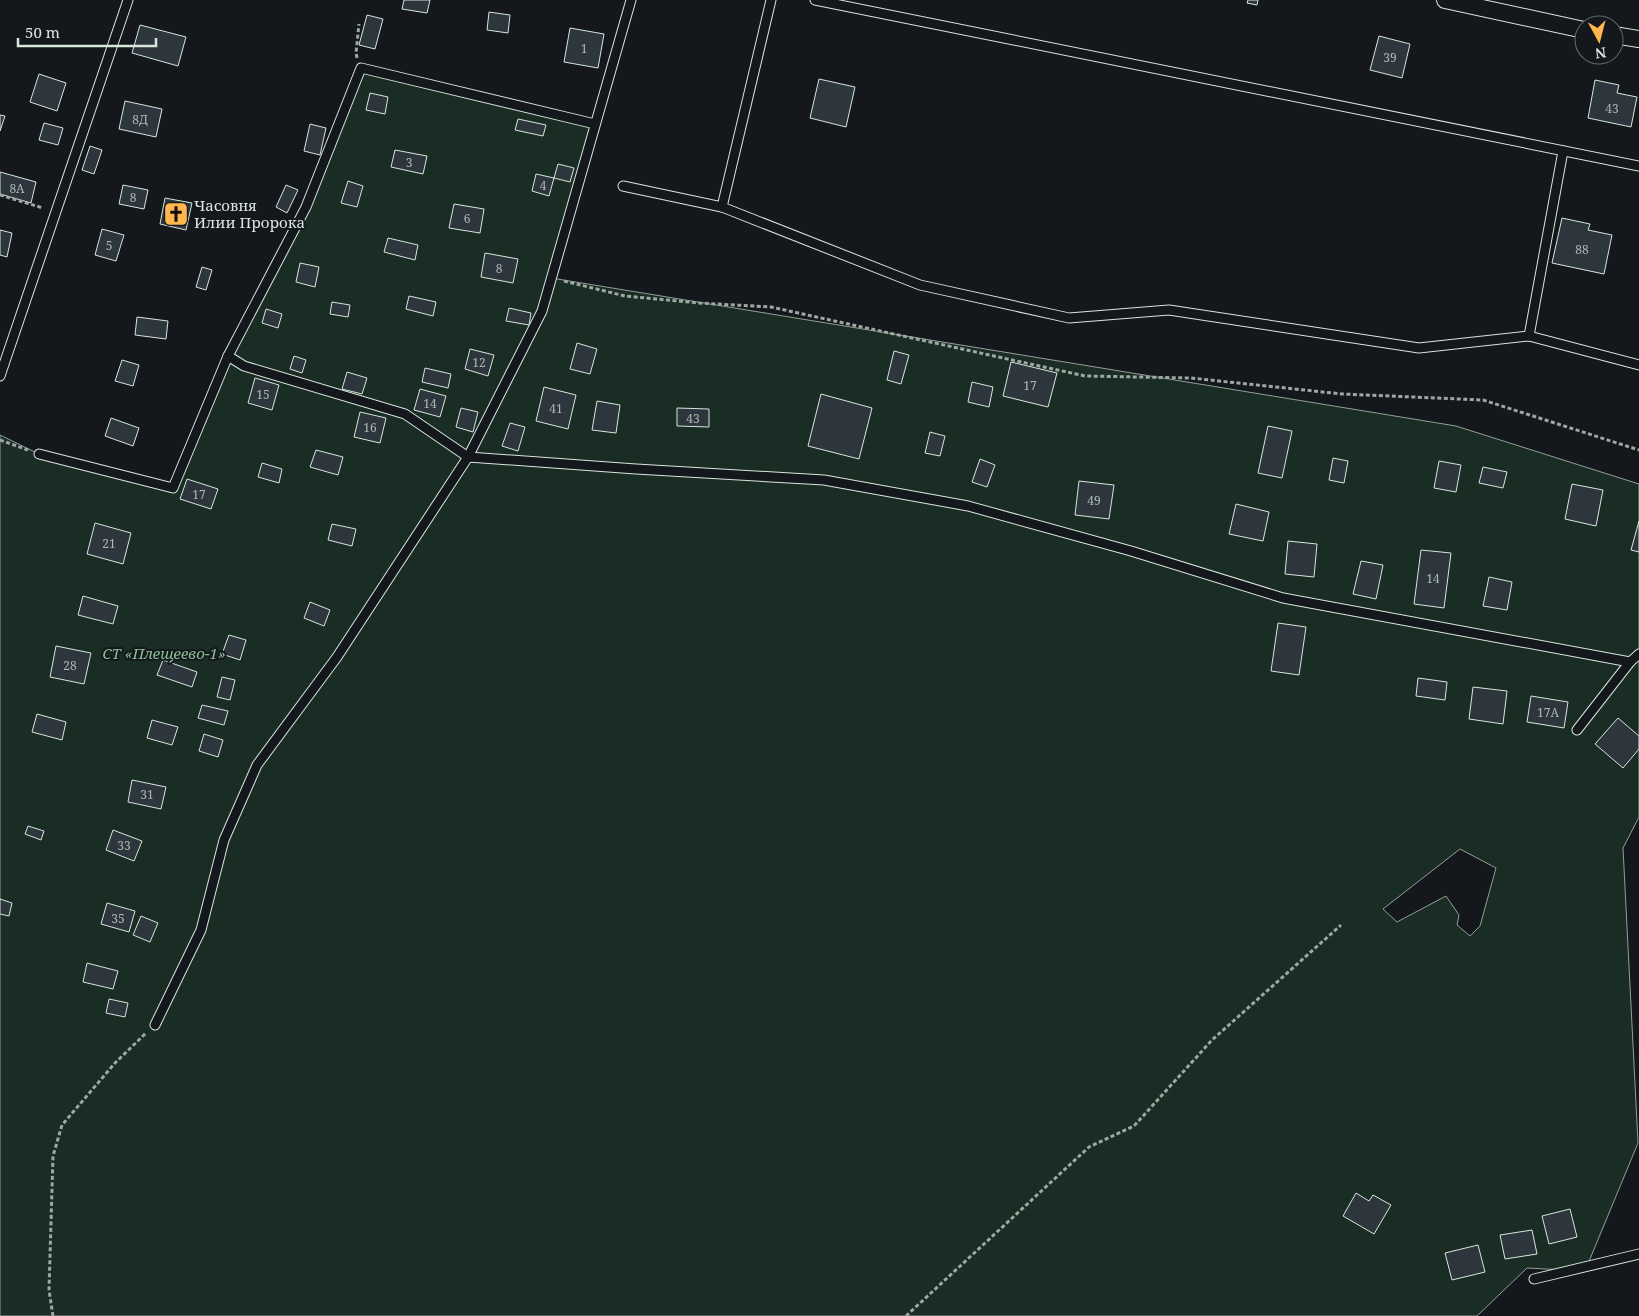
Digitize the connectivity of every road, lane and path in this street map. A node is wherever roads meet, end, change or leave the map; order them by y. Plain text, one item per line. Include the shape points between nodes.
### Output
1 (128, 0) edge
2 (631, 0) edge
3 (771, 0) edge
4 (815, 0) edge
5 (1445, 0) edge
6 (359, 24) dead end
7 (1574, 28) edge
8 (1624, 37) edge
9 (1639, 40) edge
10 (361, 68) junction
11 (596, 124) junction
12 (1563, 151) junction
13 (1639, 166) edge
14 (623, 186) dead end
15 (0, 195) edge
16 (722, 208) junction
17 (56, 212) junction
18 (551, 278) junction
19 (1529, 336) junction
20 (228, 356) junction
21 (1639, 365) edge
22 (0, 376) edge
23 (0, 440) edge
24 (1639, 450) edge
25 (39, 454) joint
26 (468, 457) junction
27 (1639, 654) edge
28 (1630, 662) junction
29 (1577, 730) dead end
30 (1341, 925) dead end
31 (155, 1025) joint
32 (1639, 1254) edge
33 (1534, 1279) dead end
34 (53, 1316) edge
35 (906, 1316) edge

1 - 17 lane
2 - 11 lane
3 - 16 lane
4 - 12 lane
5 - 7 street
6 - 10 path via 356,53
8 - 9 street
10 - 11 lane
10 - 20 lane via 306,206
11 - 18 lane
12 - 13 lane
12 - 19 lane
14 - 16 lane
15 - 17 path
16 - 19 lane via 920,286 1069,318 1169,310 1420,348
17 - 22 lane
18 - 24 path via 625,296 771,307 1085,376 1191,378 1342,394 1482,400
18 - 26 lane via 542,312
19 - 21 lane
20 - 25 lane via 173,488
20 - 26 lane via 244,366 405,414
23 - 25 path
26 - 28 lane via 824,480 968,506 1131,550 1283,598
26 - 31 lane via 336,657 257,765 224,840 201,930
27 - 28 lane
28 - 29 lane
30 - 35 path via 1212,1040 1134,1126 1089,1147
31 - 34 path via 115,1063 62,1125 53,1156 49,1290
32 - 33 lane

